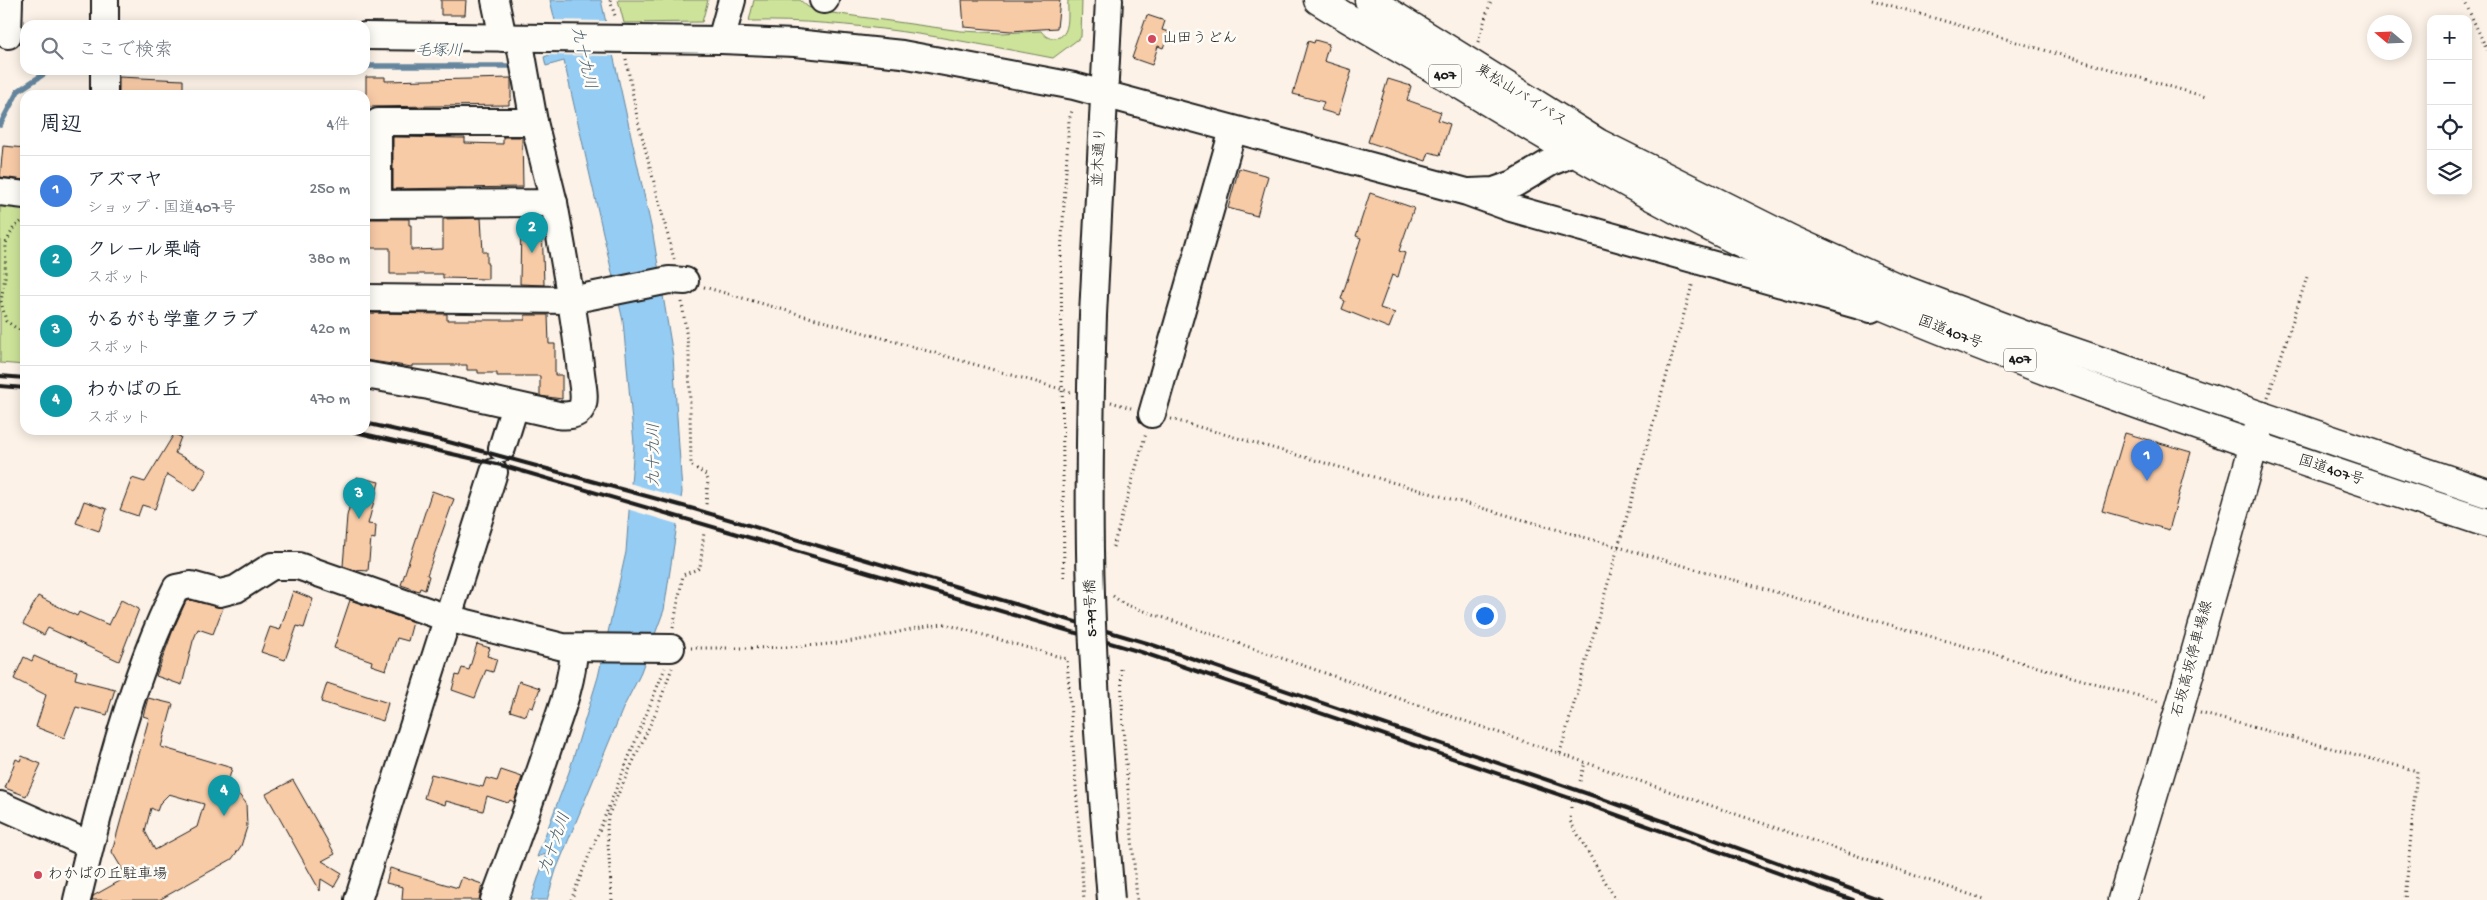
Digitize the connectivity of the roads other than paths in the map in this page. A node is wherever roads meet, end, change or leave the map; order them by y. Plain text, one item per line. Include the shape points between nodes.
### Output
1 (9, 0) edge
2 (105, 0) edge
3 (495, 0) edge
4 (732, 0) edge
5 (1109, 0) edge
6 (1318, 0) edge
7 (1369, 0) edge
8 (104, 20) edge
9 (11, 35) edge
10 (370, 36) edge
11 (519, 38) junction
12 (721, 40) junction
13 (104, 75) edge
14 (104, 90) edge
15 (1103, 95) junction
16 (534, 122) junction
17 (1233, 130) junction
18 (1598, 143) junction
19 (1572, 152) junction
20 (0, 192) edge
21 (1467, 192) junction
22 (20, 194) edge
23 (554, 203) junction
24 (371, 204) edge
25 (677, 280) road end
26 (370, 298) edge
27 (580, 298) junction
28 (1899, 313) junction
29 (1093, 315) joint
30 (370, 376) edge
31 (515, 406) junction
32 (1152, 414) road end
33 (2262, 416) junction
34 (2253, 444) junction
35 (2487, 493) edge
36 (2487, 523) edge
37 (446, 618) junction
38 (578, 648) junction
39 (668, 650) road end
40 (0, 805) edge
41 (90, 845) junction
42 (77, 900) edge
43 (358, 900) edge
44 (494, 900) edge
45 (1111, 900) edge
46 (2122, 900) edge

1 - 9 street
2 - 8 street
3 - 11 street
4 - 12 street
5 - 15 street, 並木通り
6 - 19 main road, 東松山バイパス / 407
7 - 18 main road, 東松山バイパス / 407
10 - 11 street
11 - 12 street
11 - 16 street
12 - 15 street via 795,43 902,54 1074,86
13 - 14 street
15 - 17 street
15 - 29 street, 並木通り
16 - 23 street
16 - 24 street via 378,122
17 - 21 street
17 - 32 street
18 - 19 street
18 - 33 main road, 国道407号 / 407 via 1764,227 1894,286 2024,335
19 - 21 street via 1514,184 1494,191
19 - 28 main road, 国道407号 / 407 via 1770,256
20 - 22 street
21 - 28 street via 1511,208 1859,307
23 - 24 street
23 - 27 street
25 - 27 street
26 - 27 street
27 - 31 street via 582,407 569,416
28 - 34 main road, 国道407号 / 407 via 1978,345
29 - 45 street, 5-79号橋, bridge via 1089,461 1091,595
30 - 31 street
31 - 37 street
33 - 34 main road, 石坂高坂停車場線
33 - 35 main road, 国道407号 / 407
34 - 36 main road, 国道407号 / 407
34 - 46 main road, 石坂高坂停車場線
37 - 38 street
37 - 41 street via 298,566 272,566 236,589 220,593 191,586 176,588 143,667
37 - 43 street
38 - 39 street
38 - 44 street via 558,718
40 - 41 street
41 - 42 street

